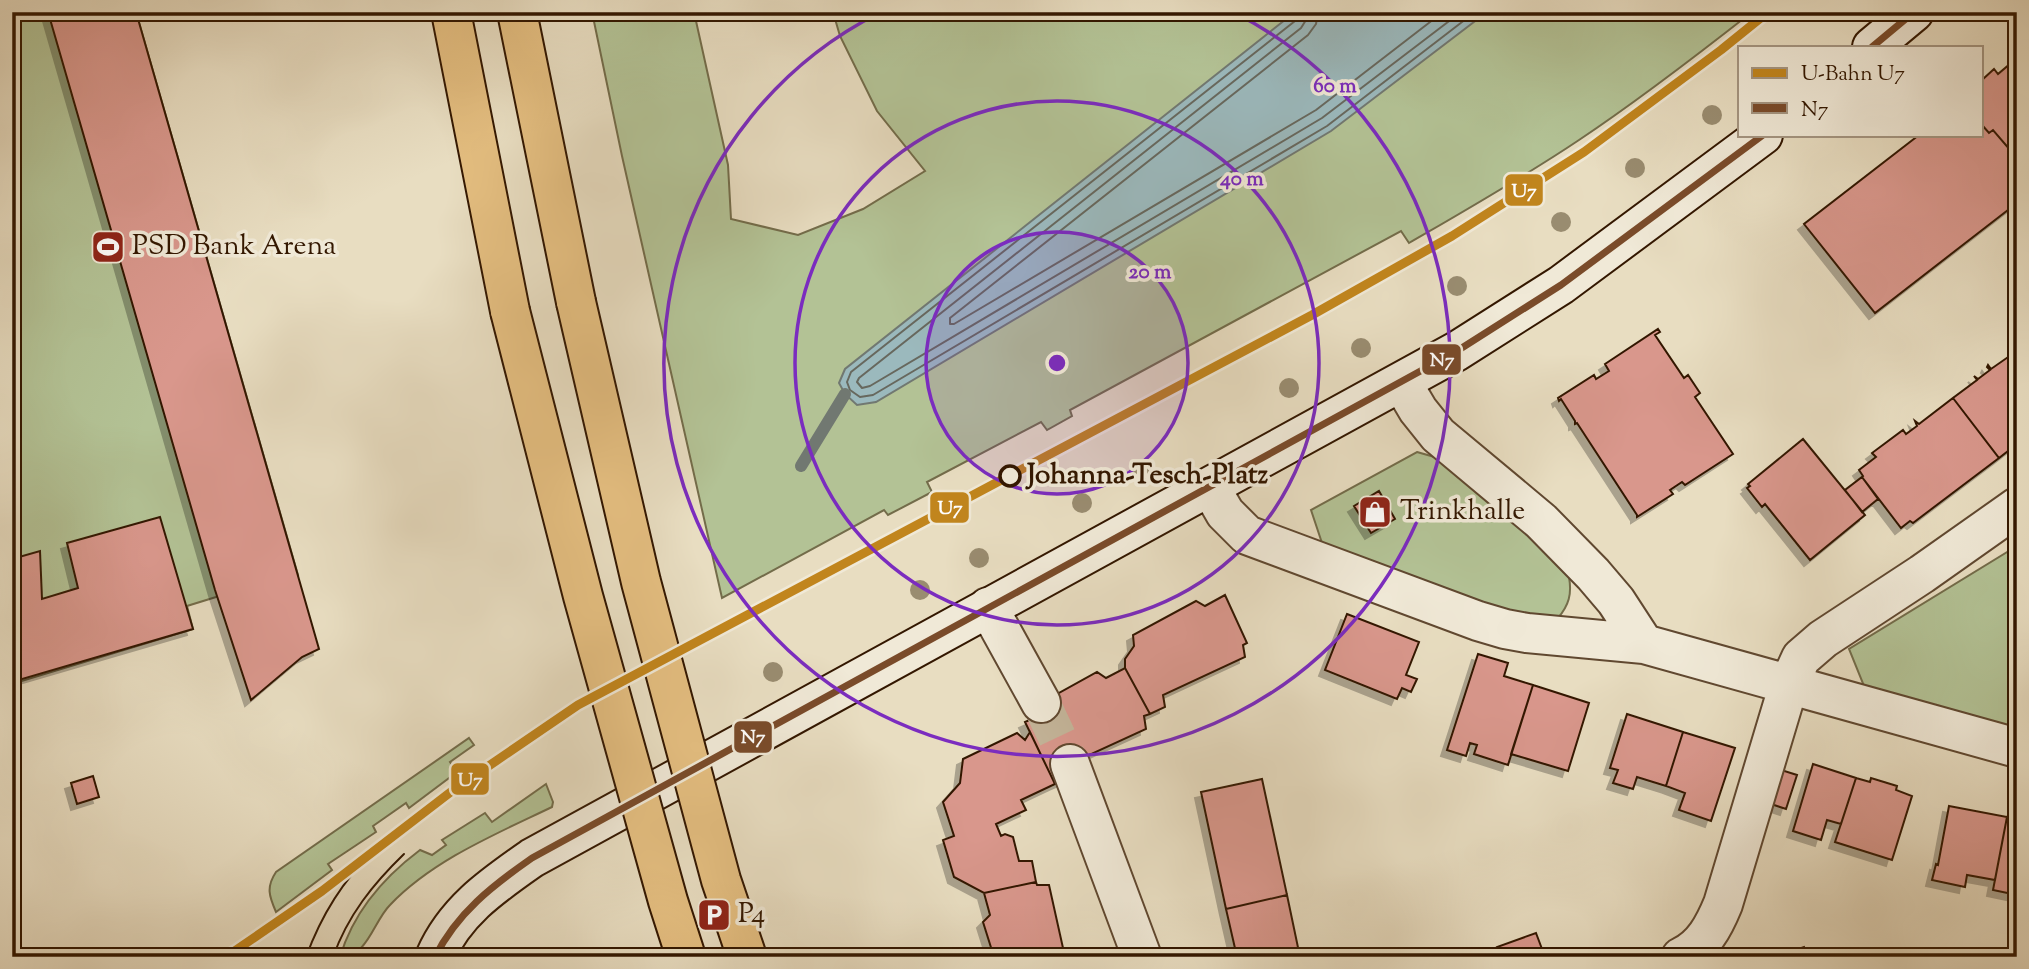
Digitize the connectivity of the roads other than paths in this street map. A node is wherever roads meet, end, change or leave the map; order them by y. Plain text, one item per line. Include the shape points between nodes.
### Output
1 (451, 12) edge
2 (517, 12) edge
3 (1914, 12) edge
4 (1873, 46) edge
5 (1762, 136) edge
6 (1402, 383) junction
7 (1210, 487) junction
8 (2017, 507) edge
9 (988, 607) junction
10 (1644, 644) junction
11 (1789, 684) junction
12 (1041, 703) tunnel mouth
13 (2017, 748) edge
14 (1070, 764) tunnel mouth
15 (435, 957) edge
16 (686, 957) edge
17 (747, 957) edge
18 (1142, 957) edge
19 (1681, 957) edge

1 - 16 highway, bridge via 510,310 583,596
2 - 17 highway, bridge via 576,302 641,582 721,880
3 - 4 street
5 - 6 street via 1561,285
6 - 7 street
6 - 10 street via 1438,435 1541,521 1593,574
7 - 9 street
7 - 10 street via 1247,535 1478,621 1527,633
8 - 11 street via 1823,639 1801,658
9 - 12 street
9 - 15 street via 532,859 489,888 458,918
10 - 11 street
11 - 13 street
11 - 19 street via 1723,904 1709,934
14 - 18 street

